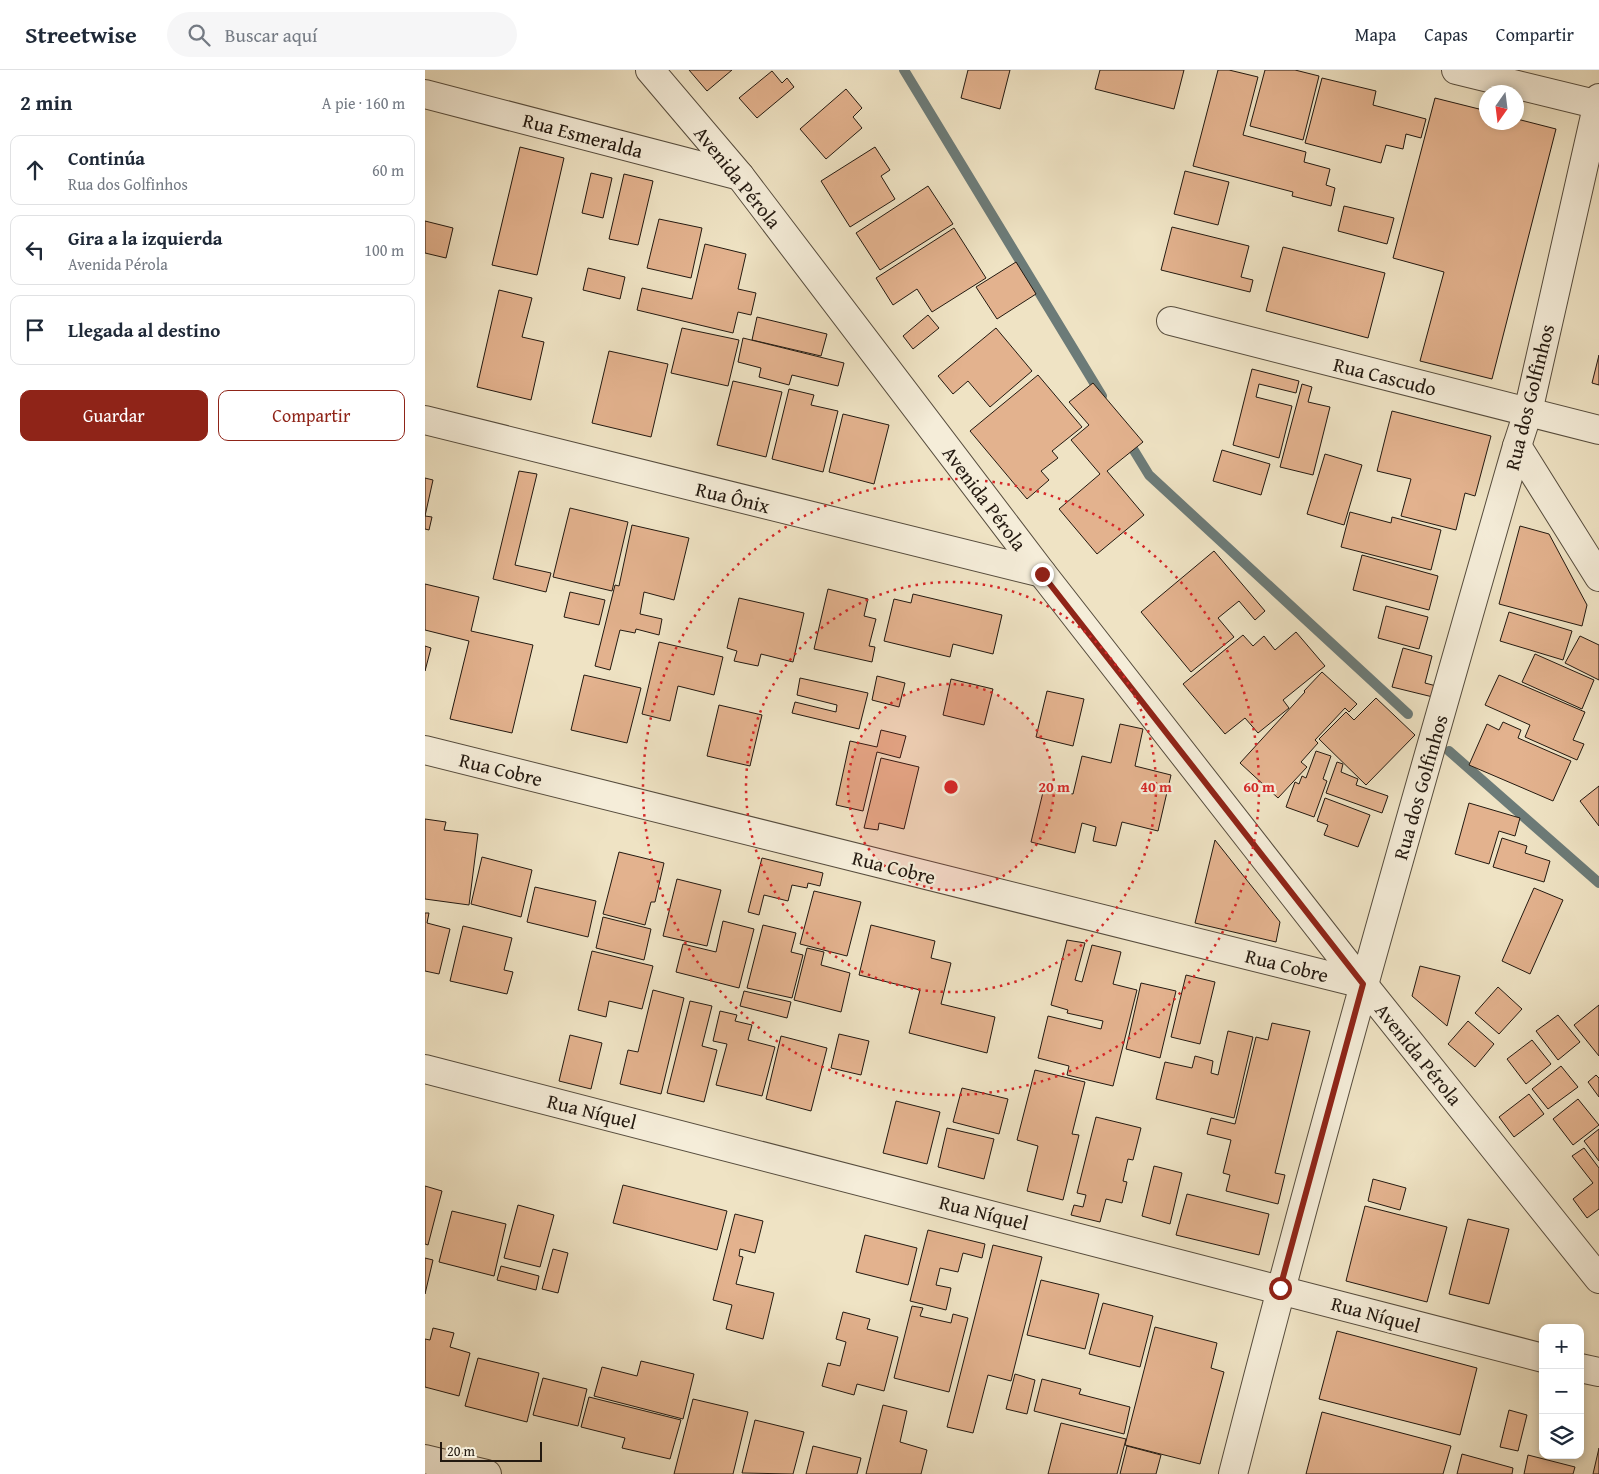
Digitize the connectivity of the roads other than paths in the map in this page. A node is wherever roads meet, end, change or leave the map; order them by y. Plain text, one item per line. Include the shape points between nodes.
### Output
1 (650, 70) edge
2 (1456, 70) edge
3 (425, 94) edge
4 (1598, 103) edge
5 (740, 176) junction
6 (1171, 321) dead end
7 (1528, 412) junction
8 (425, 420) edge
9 (1599, 430) edge
10 (1517, 446) junction
11 (1042, 574) junction
12 (1599, 577) edge
13 (425, 750) edge
14 (1363, 984) junction
15 (425, 1068) edge
16 (1599, 1279) edge
17 (1280, 1288) junction
18 (1539, 1357) edge
19 (1584, 1369) edge
20 (1599, 1372) edge
21 (425, 1458) edge
22 (487, 1474) edge
23 (1233, 1474) edge

1 - 5 street, Avenida Pérola
2 - 4 street
3 - 5 street, Rua Esmeralda
4 - 7 street, Rua dos Golfinhos
5 - 11 street, Avenida Pérola
6 - 7 street, Rua Cascudo
7 - 9 street, Rua Cascudo
7 - 10 street, Rua dos Golfinhos
8 - 11 street, Rua Ônix
10 - 12 street
10 - 14 street, Rua dos Golfinhos
11 - 14 street, Avenida Pérola
13 - 14 street, Rua Cobre
14 - 16 street, Avenida Pérola
14 - 17 street, Rua dos Golfinhos
15 - 17 street, Rua Níquel
17 - 18 street, Rua Níquel
17 - 23 street, Rua dos Golfinhos
19 - 20 street
21 - 22 street

